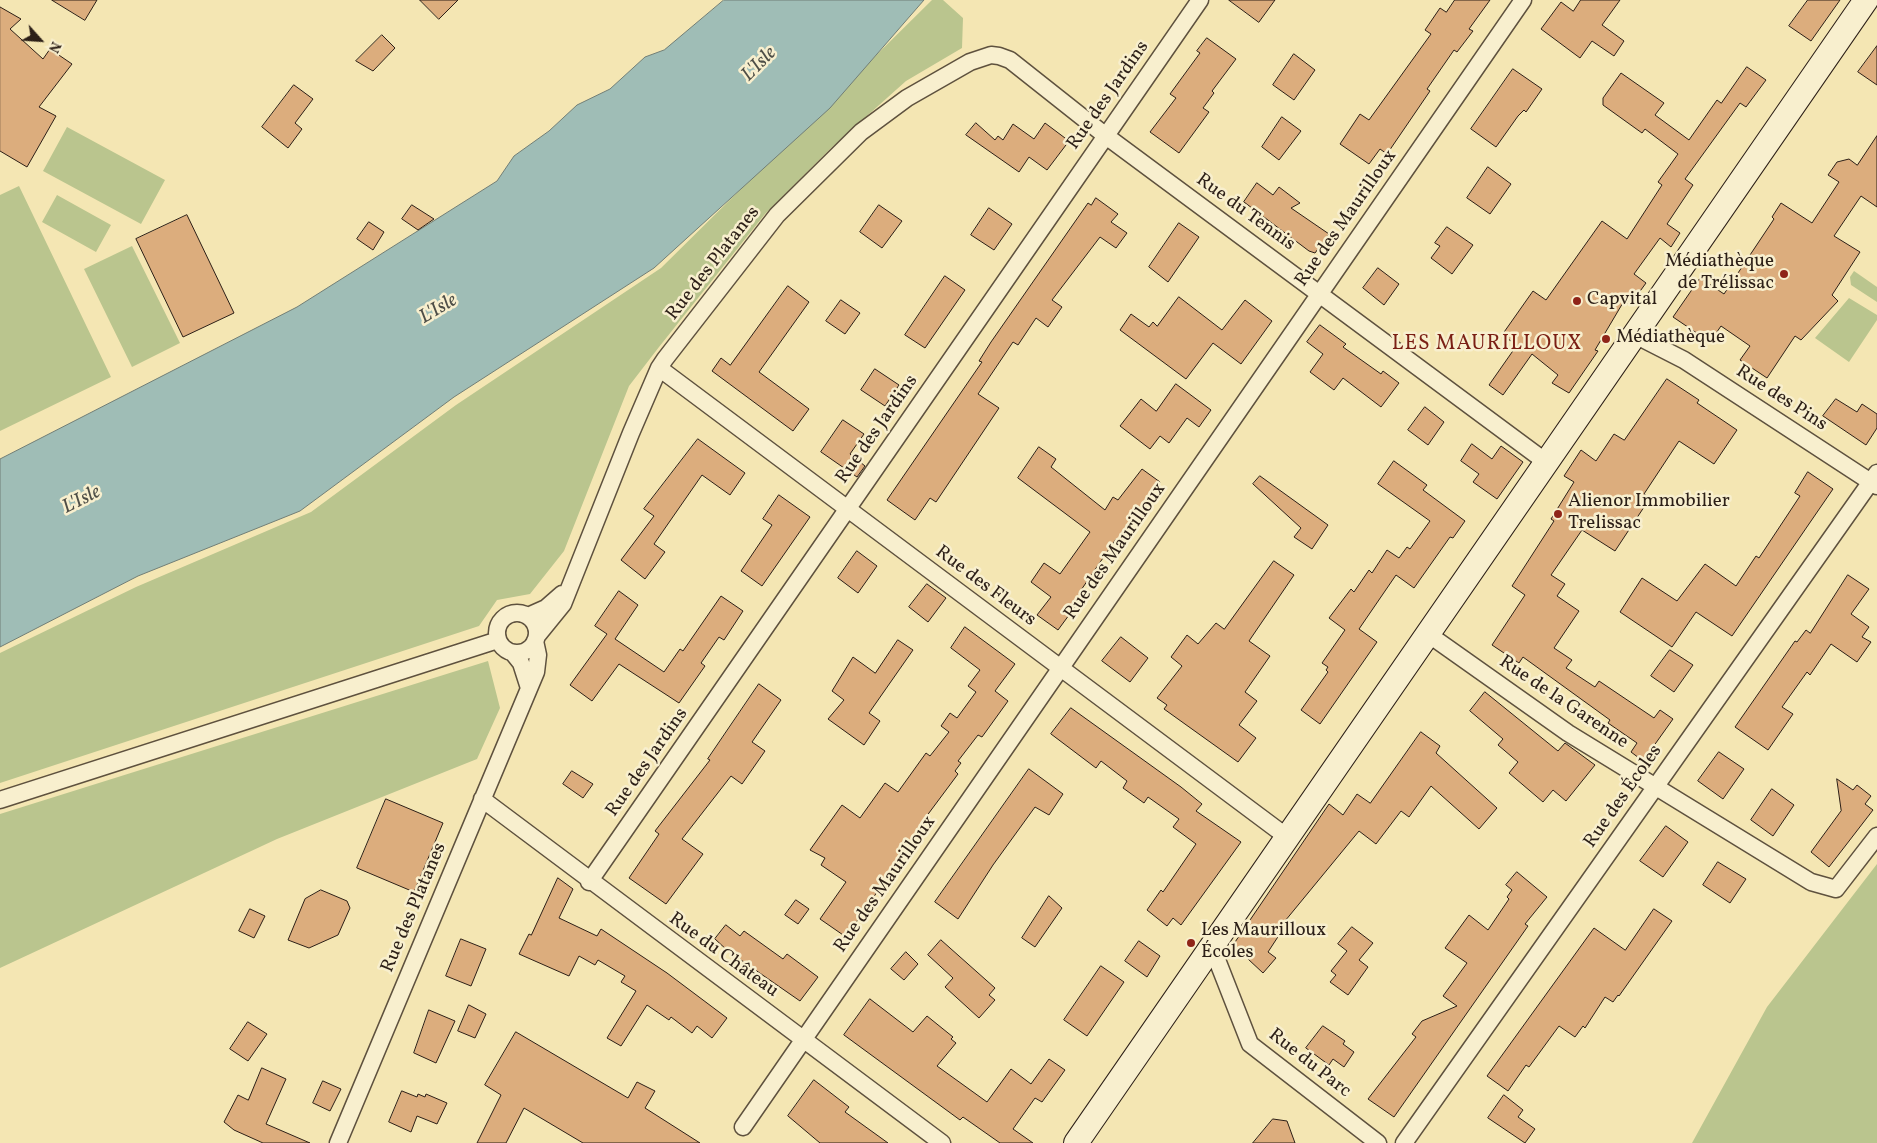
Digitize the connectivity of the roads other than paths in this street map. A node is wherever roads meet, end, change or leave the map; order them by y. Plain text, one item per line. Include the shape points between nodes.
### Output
1 (1200, 0) edge
2 (1523, 0) edge
3 (1866, 0) edge
4 (991, 56) joint
5 (1106, 136) junction
6 (1320, 293) junction
7 (1634, 335) junction
8 (659, 368) junction
9 (1546, 462) junction
10 (1875, 480) edge
11 (848, 509) junction
12 (572, 583) junction
13 (528, 616) junction
14 (1428, 634) junction
15 (536, 639) junction
16 (498, 640) junction
17 (513, 653) junction
18 (1060, 668) junction
19 (530, 688) junction
20 (1655, 788) junction
21 (0, 800) edge
22 (482, 800) junction
23 (1877, 836) edge
24 (1287, 837) junction
25 (589, 882) junction
26 (1212, 947) junction
27 (803, 1040) junction
28 (742, 1127) dead end
29 (338, 1143) edge
30 (942, 1143) edge
31 (1076, 1143) edge
32 (1378, 1143) edge
33 (1404, 1143) edge

1 - 5 street, Rue des Jardins
2 - 6 street, Rue des Maurilloux
3 - 7 main road
4 - 5 street, Rue du Tennis via 1010,60
4 - 8 street, Rue des Platanes via 970,62 907,98 861,132 777,215
5 - 6 street, Rue du Tennis
5 - 11 street, Rue des Jardins
6 - 9 street, Rue du Tennis
6 - 18 street, Rue des Maurilloux
7 - 9 main road
7 - 10 street, Rue des Pins via 1684,360
8 - 11 street, Rue des Fleurs
8 - 12 street, Rue des Platanes via 630,433
9 - 14 main road
10 - 20 street, Rue des Écoles
11 - 18 street, Rue des Fleurs
11 - 25 street, Rue des Jardins
12 - 13 street, Rue des Platanes via 546,608
12 - 15 street, Rue des Platanes via 563,604
13 - 15 street, Rue des Platanes via 535,625
13 - 16 street, Rue des Platanes via 516,613 505,618 498,628
14 - 20 street, Rue de la Garenne via 1568,733
14 - 24 main road
15 - 17 street, Rue des Platanes via 526,651
15 - 19 street, Rue des Platanes via 538,664
16 - 17 street
16 - 21 street
17 - 19 street via 521,663
18 - 24 street, Rue des Fleurs
18 - 27 street, Rue des Maurilloux
19 - 22 street, Rue des Platanes
20 - 23 street, Rue de la Garenne via 1811,882 1836,889
20 - 33 street, Rue des Écoles
22 - 25 street, Rue du Château
22 - 29 street, Rue des Platanes
24 - 26 main road
25 - 27 street, Rue du Château
26 - 31 main road
26 - 32 street, Rue du Parc via 1250,1044
27 - 28 street, Rue des Maurilloux
27 - 30 street, Rue du Château

